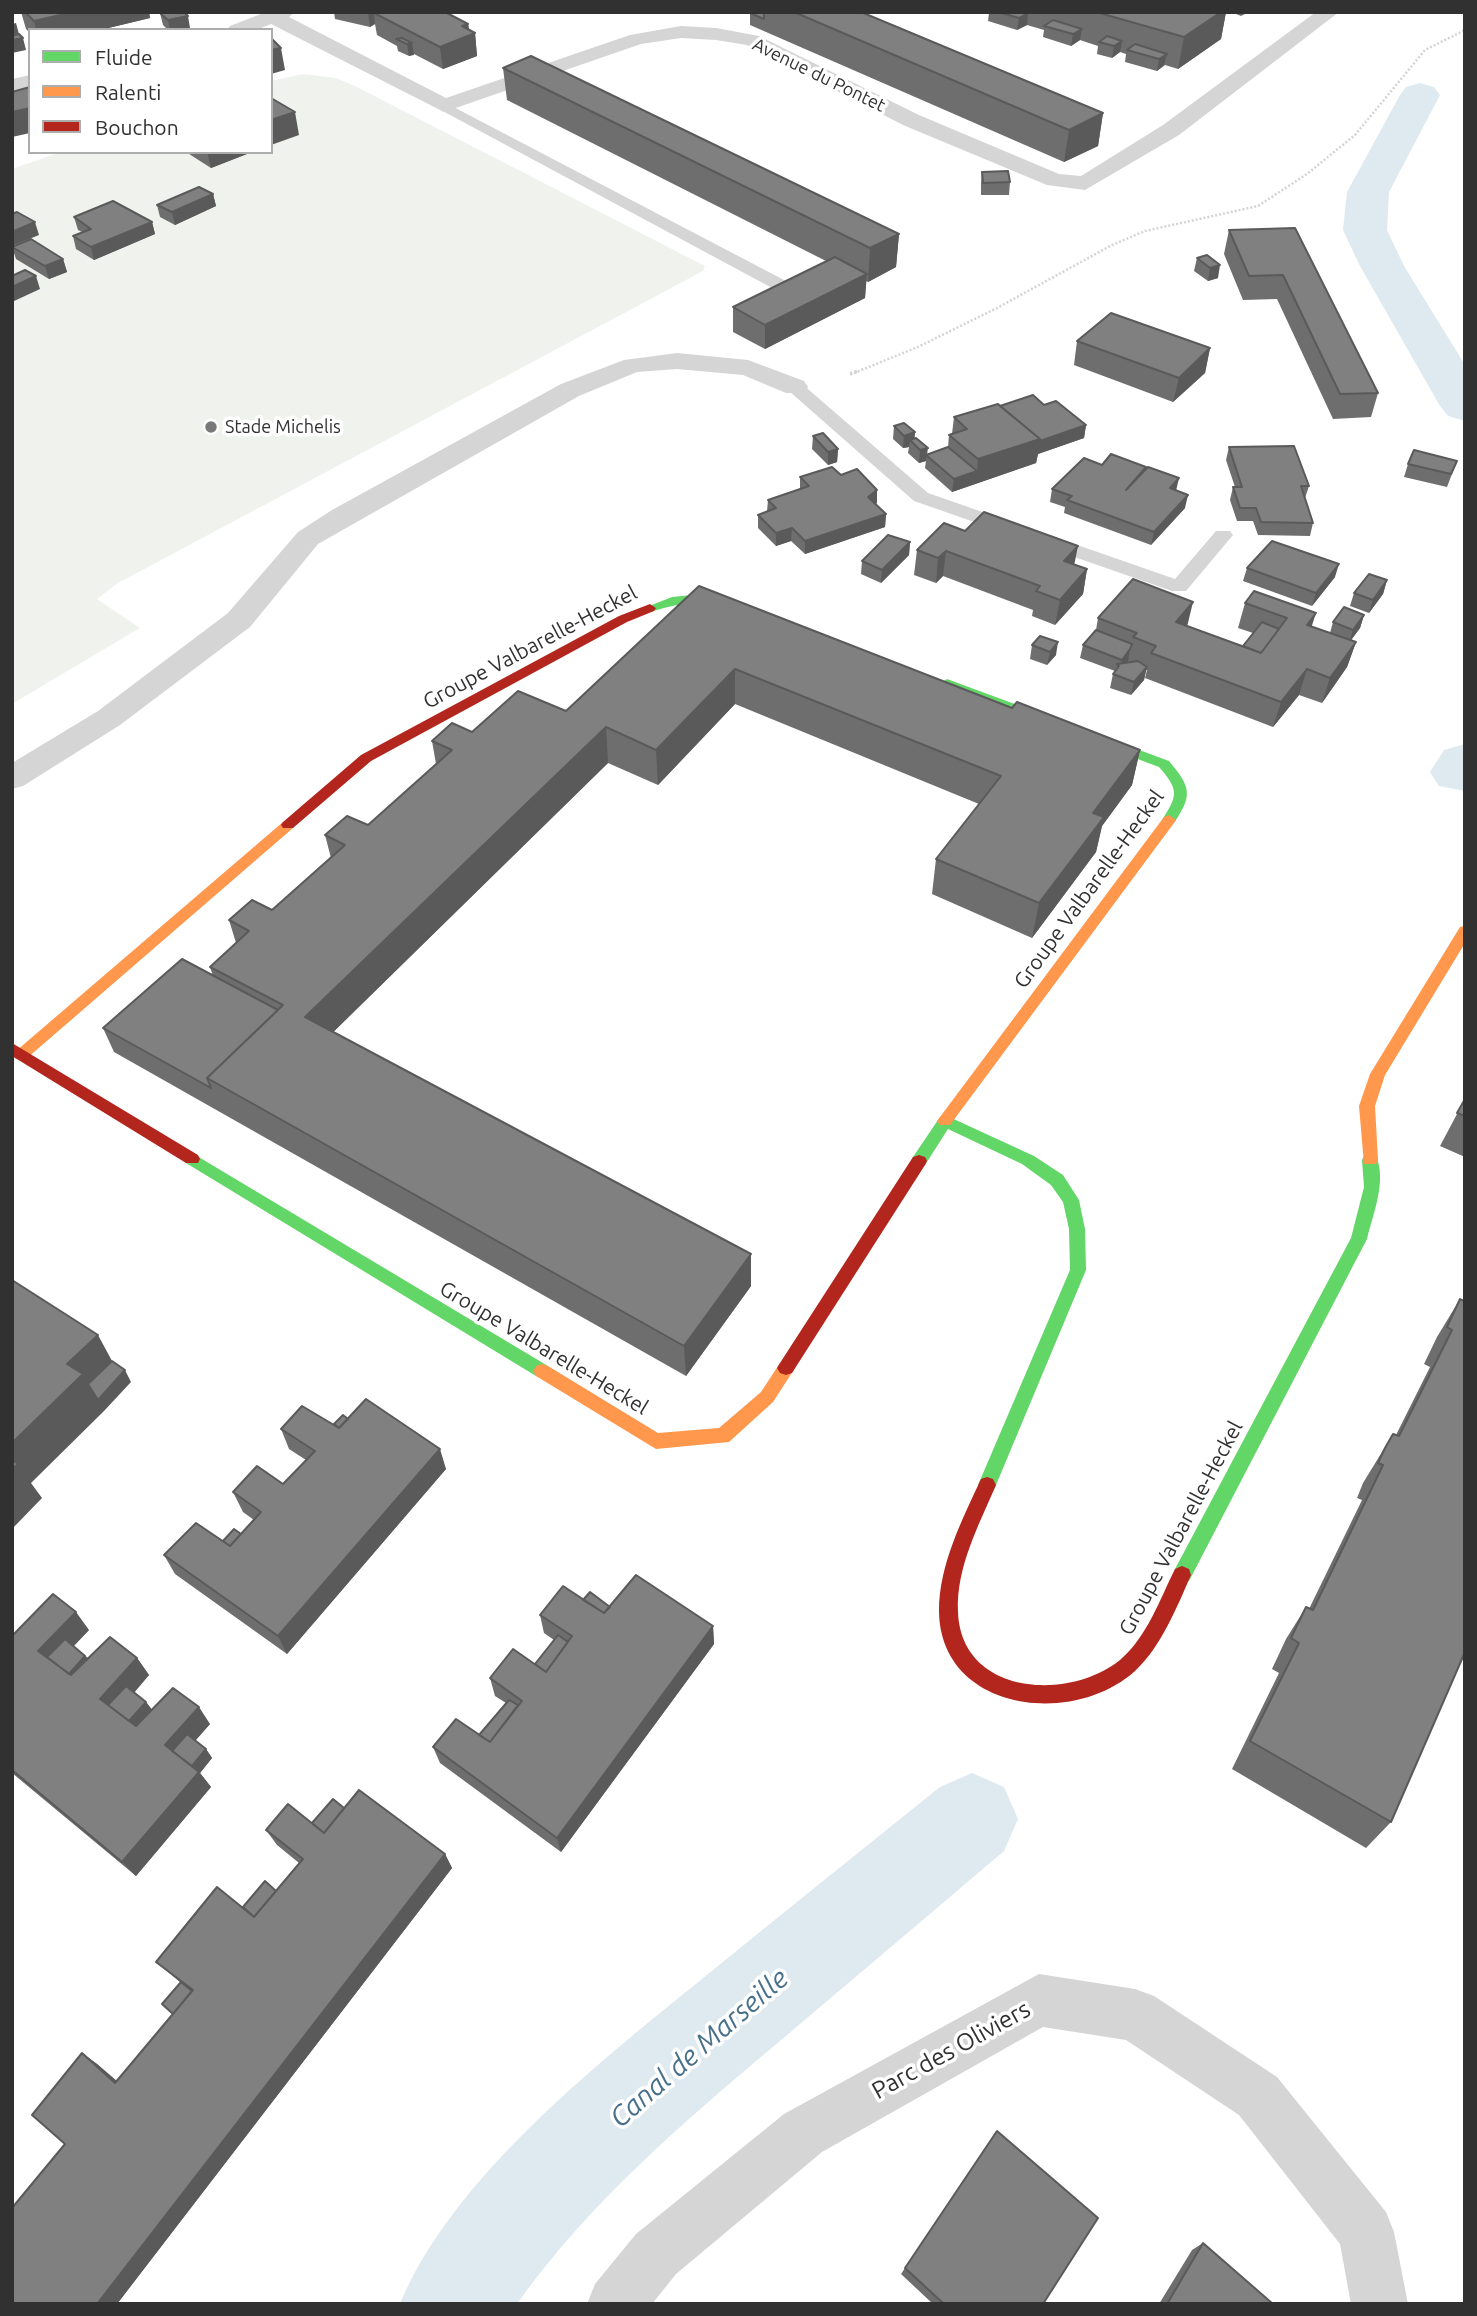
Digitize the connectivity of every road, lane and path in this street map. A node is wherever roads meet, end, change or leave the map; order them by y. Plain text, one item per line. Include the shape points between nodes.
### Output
1 (1329, 12) edge
2 (280, 15) edge
3 (243, 28) edge
4 (1465, 30) edge
5 (444, 106) junction
6 (780, 285) edge
7 (794, 387) junction
8 (1223, 535) dead end
9 (749, 610) edge
10 (930, 677) edge
11 (12, 778) edge
12 (1465, 931) edge
13 (17, 1052) edge
14 (945, 1121) junction
15 (615, 2304) edge
16 (1380, 2304) edge

1 - 5 street, Avenue du Pontet via 1171,130 1085,183 1043,175 911,120 752,40 716,34 681,32 637,39
2 - 3 street
2 - 5 street
4 - 7 path via 1425,50 1355,135 1258,206 1145,232 918,347 854,373
5 - 6 lane
7 - 8 lane via 921,497 1179,587
7 - 11 street via 748,368 677,361 633,365 570,390 308,538 239,620 108,718
9 - 13 street, Groupe Valbarelle-Heckel via 710,596 666,601 623,619 366,758
10 - 14 street, Groupe Valbarelle-Heckel via 1164,764 1181,783 1182,803
12 - 14 street, Groupe Valbarelle-Heckel via 1378,1074 1367,1106 1372,1187 1359,1239 1148,1640 1126,1668 1093,1688 1047,1695 1011,1693 977,1674 957,1648 948,1613 952,1569 1079,1270 1077,1226 1066,1191 1041,1168
13 - 14 street, Groupe Valbarelle-Heckel via 656,1441 723,1436 767,1397
15 - 16 street, Parc des Oliviers via 656,2254 803,2133 1039,2000 1135,2015 1258,2096 1366,2232

